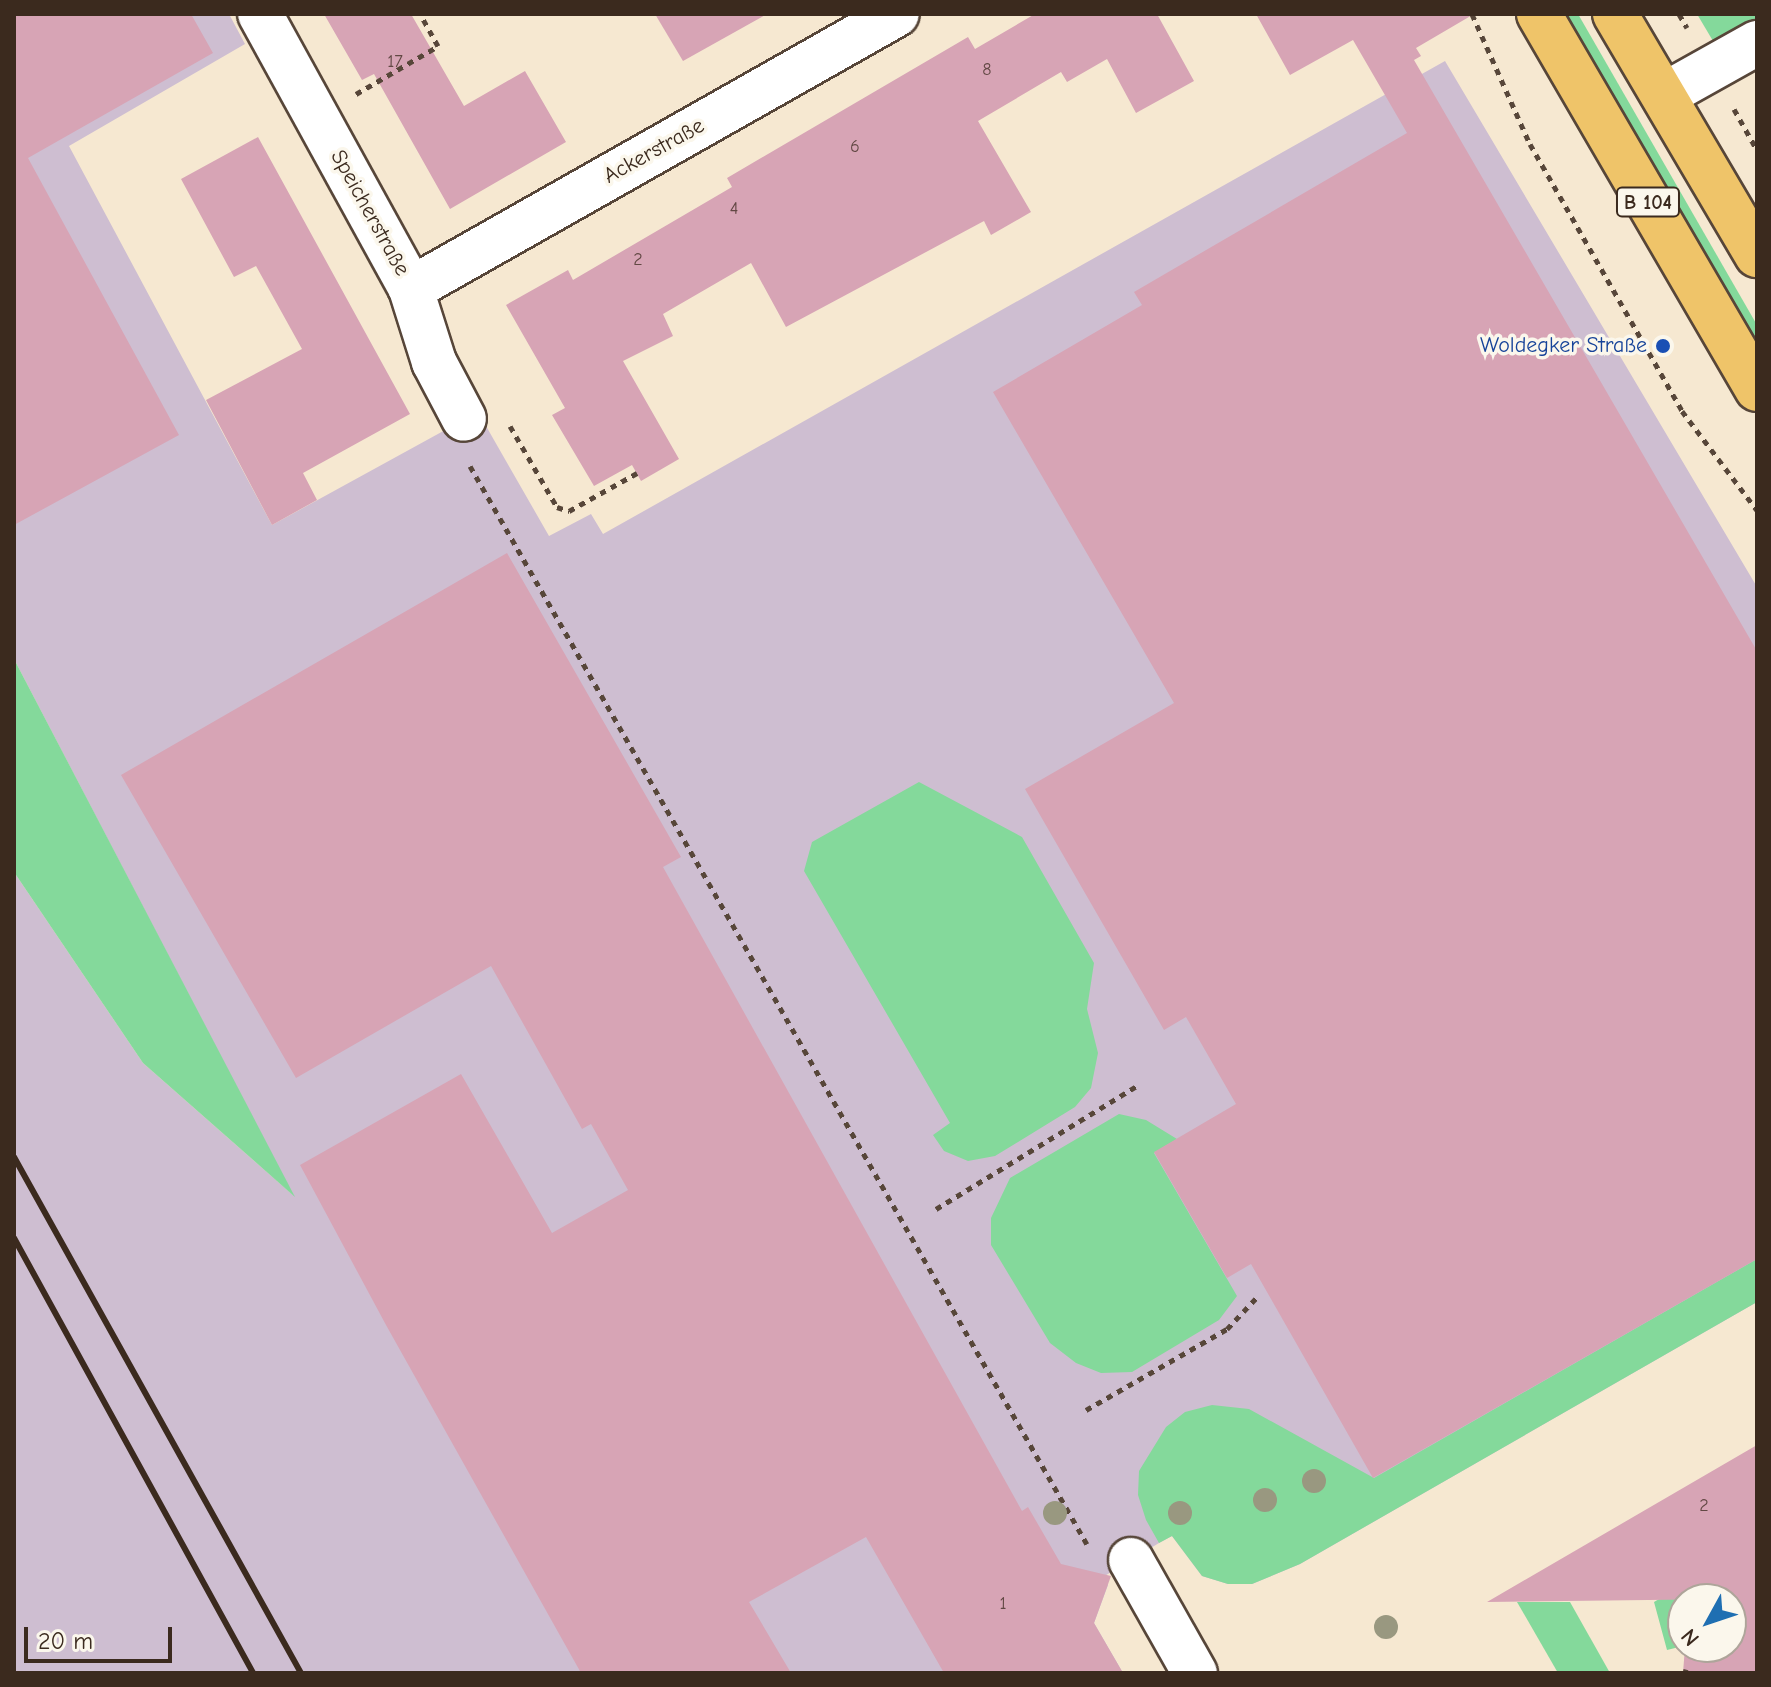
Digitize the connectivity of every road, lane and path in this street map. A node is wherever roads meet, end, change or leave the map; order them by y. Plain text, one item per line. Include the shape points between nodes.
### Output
1 (260, 14) edge
2 (420, 14) edge
3 (897, 14) edge
4 (1472, 14) edge
5 (1539, 14) edge
6 (1615, 14) edge
7 (1757, 43) edge
8 (1664, 95) junction
9 (317, 117) junction
10 (1757, 255) edge
11 (411, 289) junction
12 (1757, 389) edge
13 (479, 432) junction
14 (637, 473) dead end
15 (1757, 510) edge
16 (1138, 1085) dead end
17 (936, 1209) dead end
18 (1259, 1295) dead end
19 (1086, 1410) dead end
20 (1112, 1556) joint
21 (1195, 1673) edge

1 - 9 street, Speicherstraße
2 - 9 path via 438,46
3 - 11 street, Ackerstraße
4 - 15 path via 1530,144 1682,411
5 - 12 main road, B 104
6 - 8 main road, B 104
7 - 8 street
8 - 10 main road, B 104
9 - 11 street, Speicherstraße
11 - 13 street, Speicherstraße via 434,362
13 - 14 path via 557,507 569,511
13 - 20 path
16 - 17 path
18 - 19 path via 1227,1329
20 - 21 street

